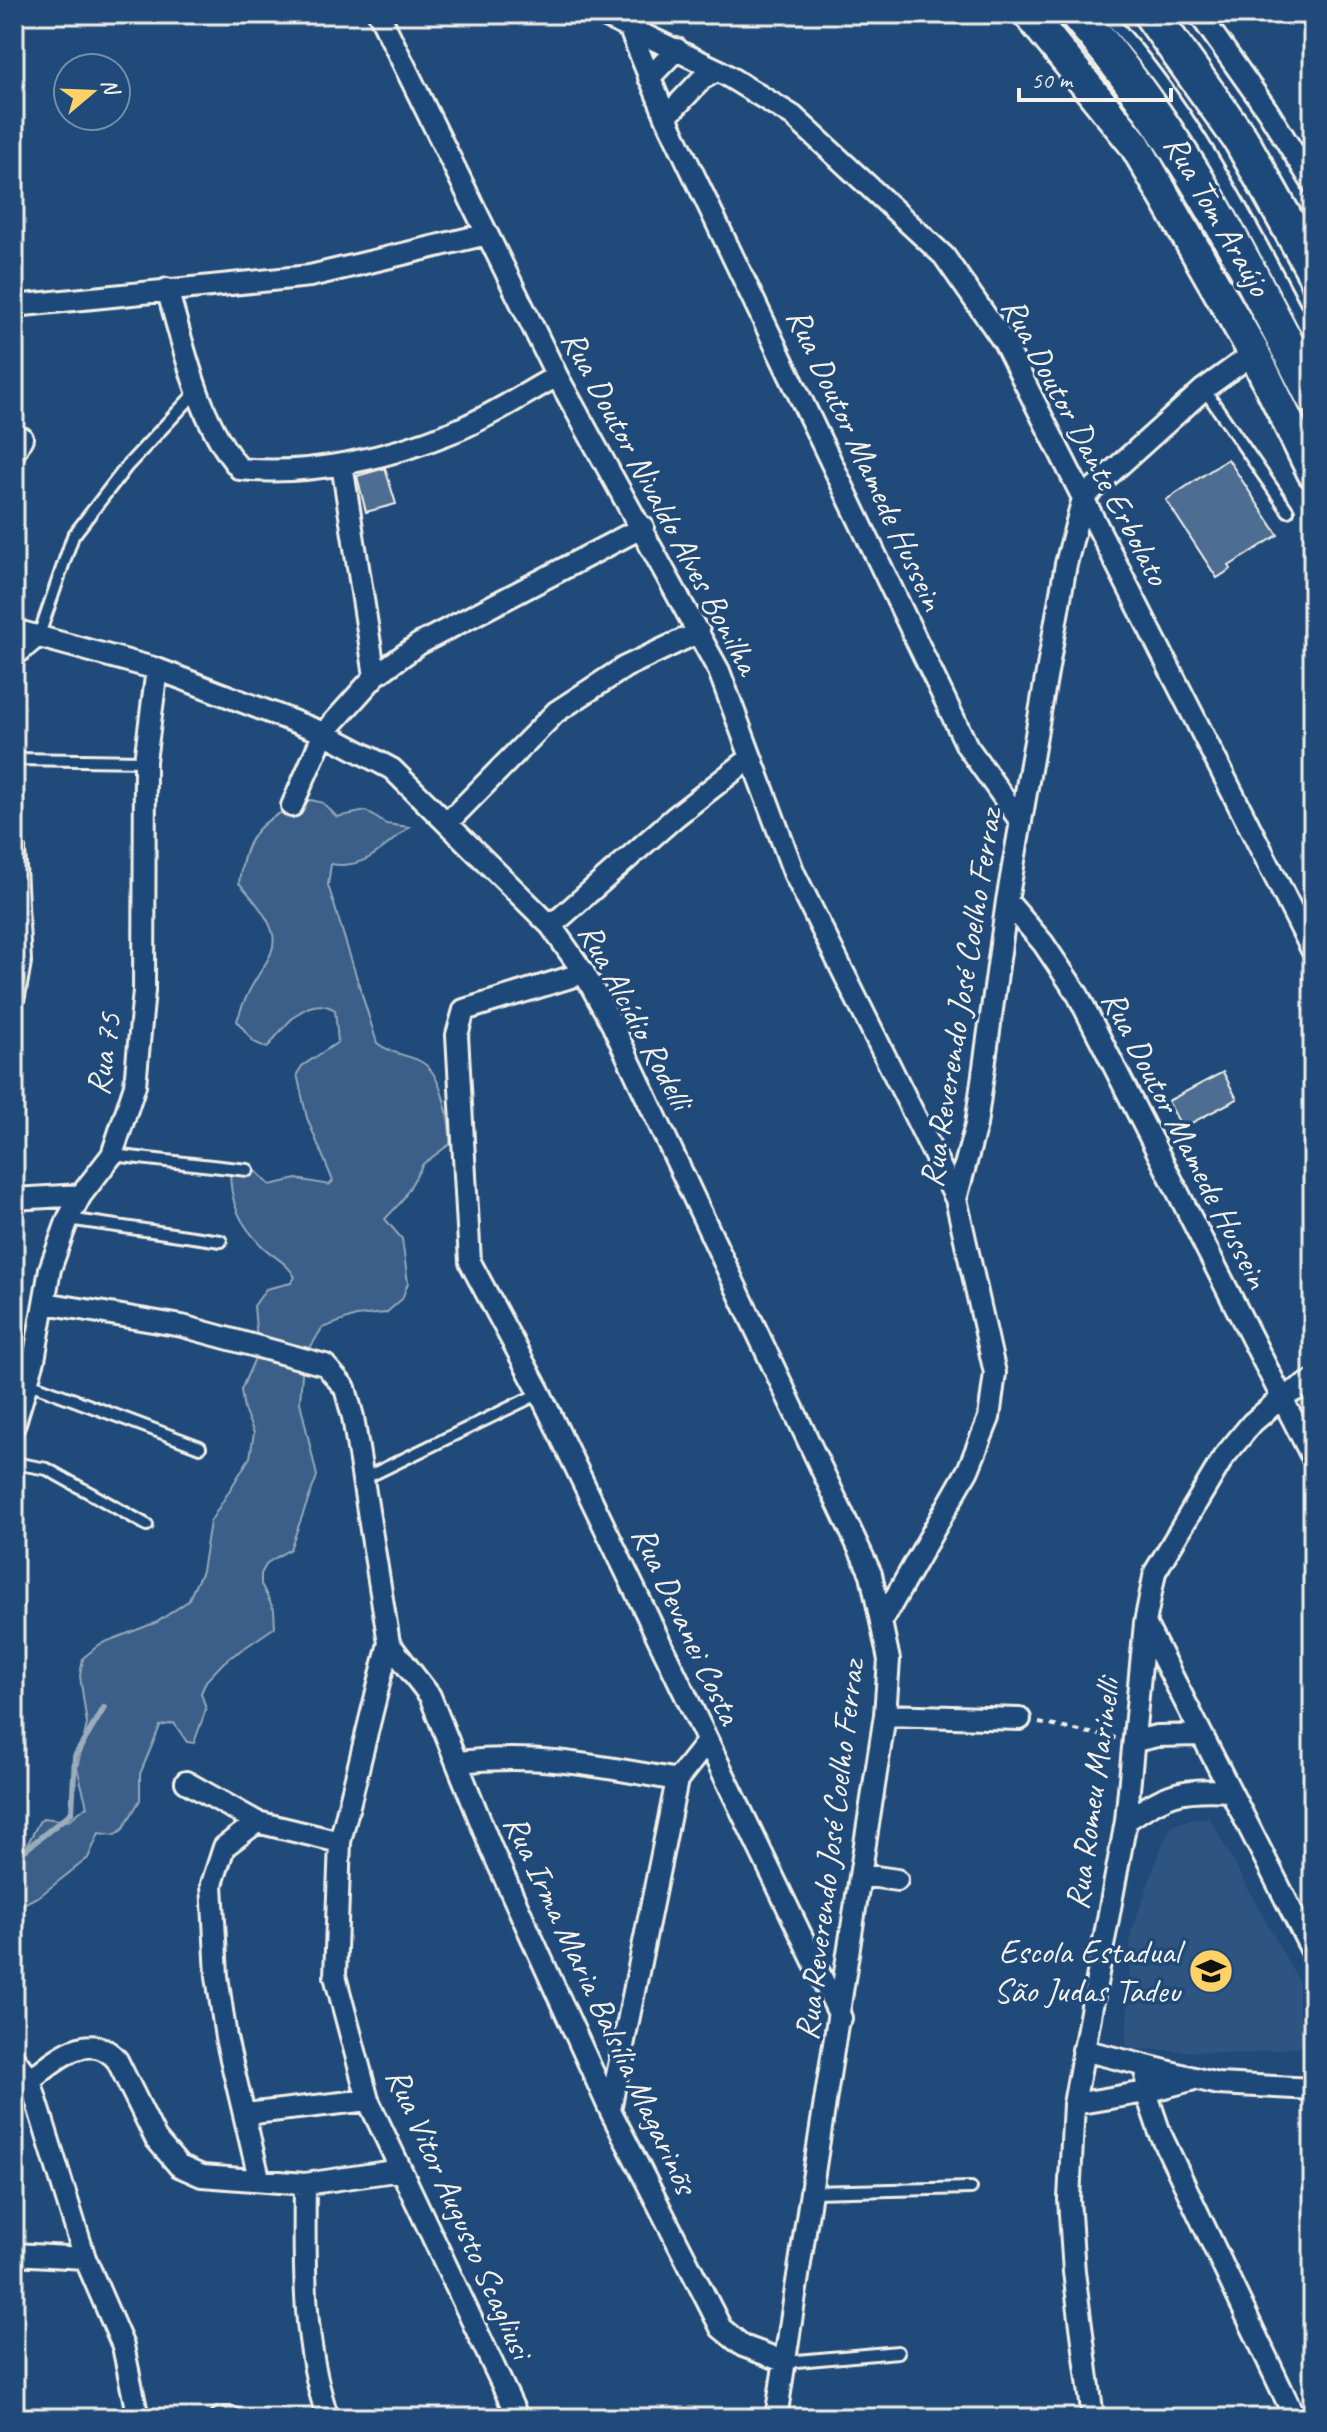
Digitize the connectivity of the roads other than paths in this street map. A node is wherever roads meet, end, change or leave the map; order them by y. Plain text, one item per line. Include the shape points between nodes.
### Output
1 (379, 14) edge
2 (600, 14) edge
3 (1029, 14) edge
4 (1077, 14) edge
5 (1106, 14) edge
6 (1199, 14) edge
7 (1146, 17) edge
8 (628, 25) junction
9 (677, 49) junction
10 (718, 70) junction
11 (649, 78) junction
12 (666, 117) junction
13 (1312, 182) edge
14 (487, 234) junction
15 (1313, 269) edge
16 (167, 289) junction
17 (1313, 295) edge
18 (14, 306) edge
19 (1313, 342) edge
20 (1254, 353) junction
21 (557, 376) junction
22 (1204, 389) junction
23 (197, 391) junction
24 (1313, 396) edge
25 (342, 464) junction
26 (1313, 473) edge
27 (1083, 498) junction
28 (1288, 511) dead end
29 (643, 527) junction
30 (14, 630) edge
31 (699, 632) junction
32 (39, 635) junction
33 (14, 656) edge
34 (157, 669) junction
35 (375, 676) junction
36 (324, 733) junction
37 (14, 759) edge
38 (749, 759) junction
39 (145, 761) junction
40 (292, 806) dead end
41 (449, 821) junction
42 (1021, 822) junction
43 (14, 848) edge
44 (1007, 901) junction
45 (551, 926) junction
46 (1313, 952) edge
47 (584, 973) junction
48 (14, 996) edge
49 (112, 1155) junction
50 (248, 1170) dead end
51 (81, 1195) junction
52 (14, 1199) edge
53 (956, 1199) junction
54 (68, 1219) junction
55 (221, 1241) dead end
56 (45, 1303) junction
57 (14, 1353) edge
58 (34, 1360) junction
59 (1313, 1381) edge
60 (29, 1383) junction
61 (540, 1393) junction
62 (1281, 1398) junction
63 (14, 1426) edge
64 (200, 1447) dead end
65 (1313, 1459) edge
66 (14, 1463) edge
67 (363, 1479) junction
68 (147, 1525) dead end
69 (882, 1621) junction
70 (1145, 1623) junction
71 (389, 1643) junction
72 (885, 1715) junction
73 (1020, 1719) road end
74 (1200, 1735) junction
75 (1135, 1741) junction
76 (707, 1742) junction
77 (458, 1762) junction
78 (677, 1780) junction
79 (186, 1782) dead end
80 (1229, 1791) junction
81 (1126, 1821) junction
82 (257, 1822) junction
83 (340, 1842) junction
84 (862, 1875) junction
85 (897, 1880) dead end
86 (1313, 1953) edge
87 (841, 2018) junction
88 (1083, 2050) junction
89 (14, 2058) edge
90 (1147, 2069) junction
91 (1195, 2079) junction
92 (30, 2080) junction
93 (1313, 2089) edge
94 (1146, 2092) junction
95 (368, 2100) junction
96 (1074, 2104) junction
97 (610, 2110) junction
98 (245, 2114) junction
99 (401, 2170) junction
100 (259, 2178) junction
101 (305, 2184) junction
102 (971, 2188) dead end
103 (812, 2192) junction
104 (14, 2254) edge
105 (85, 2258) junction
106 (898, 2352) dead end
107 (786, 2362) junction
108 (138, 2418) edge
109 (221, 2418) edge
110 (231, 2418) edge
111 (328, 2418) edge
112 (518, 2418) edge
113 (776, 2418) edge
114 (1093, 2418) edge
115 (1295, 2418) edge

1 - 14 street, Rua Doutor Nivaldo Alves Bonilha
2 - 8 street, Rua Doutor Dante Erbolato
3 - 20 main road, Rua Tom Araújo via 1135,145
4 - 24 main road via 1120,65 1189,168
5 - 19 lane via 1214,155
6 - 13 street
7 - 15 main road via 1241,140
7 - 17 lane via 1231,146
8 - 9 street, Rua Doutor Dante Erbolato
8 - 11 street, Rua Doutor Mamede Hussein
9 - 10 street, Rua Doutor Dante Erbolato
9 - 11 street
10 - 12 street via 702,79
10 - 27 street, Rua Doutor Dante Erbolato via 793,116 944,256 1004,342
11 - 12 street, Rua Doutor Mamede Hussein
12 - 42 street, Rua Doutor Mamede Hussein via 967,746
14 - 16 street via 310,276
14 - 21 street, Rua Doutor Nivaldo Alves Bonilha
16 - 18 street
16 - 23 street
20 - 22 street
20 - 26 main road, Rua Tom Araújo
21 - 25 street via 457,431
21 - 29 street, Rua Doutor Nivaldo Alves Bonilha
22 - 27 street
22 - 28 lane
23 - 25 street via 221,447 240,469 264,472
23 - 32 lane via 127,466 73,536
25 - 35 street
27 - 42 street, Rua Reverendo José Coelho Ferraz via 1066,564
27 - 46 street, Rua Doutor Dante Erbolato
29 - 31 street, Rua Doutor Nivaldo Alves Bonilha
29 - 35 street via 419,644
30 - 32 street, Rua Alcídio Rodelli
31 - 38 street, Rua Doutor Nivaldo Alves Bonilha via 719,671
31 - 41 street via 625,667 556,712
32 - 33 street
32 - 34 street, Rua Alcídio Rodelli
34 - 36 street, Rua Alcídio Rodelli
34 - 39 street, Rua 75
35 - 36 street
36 - 40 street
36 - 41 street, Rua Alcídio Rodelli via 392,769
37 - 39 lane
38 - 45 street
38 - 53 street, Rua Doutor Nivaldo Alves Bonilha via 794,873
39 - 49 street, Rua 75 via 144,991 135,1085
41 - 45 street, Rua Alcídio Rodelli
42 - 44 street, Rua Reverendo José Coelho Ferraz
43 - 48 street via 20,962
44 - 53 street, Rua Reverendo José Coelho Ferraz via 976,1125
44 - 62 street, Rua Doutor Mamede Hussein via 1078,995
45 - 47 street, Rua Alcídio Rodelli
47 - 61 street, Rua Devanei Costa via 464,1010 457,1035 470,1262
47 - 69 street, Rua Alcídio Rodelli via 871,1574
49 - 50 lane
49 - 51 street, Rua 75
51 - 52 street
51 - 54 street, Rua 75
53 - 69 street, Rua Reverendo José Coelho Ferraz via 995,1373 989,1418 968,1470
54 - 55 lane
54 - 56 street, Rua 75 via 50,1269
56 - 58 street, Rua 75
56 - 67 street, Rua Vitor Augusto Scagliusi via 182,1326 329,1370 345,1388
57 - 58 lane
58 - 60 street, Rua 75
59 - 62 street, Rua Romeu Marinelli
60 - 63 street, Rua 75
60 - 64 lane
61 - 67 lane
61 - 76 street, Rua Devanei Costa
62 - 65 street, Rua Doutor Mamede Hussein
62 - 70 street, Rua Romeu Marinelli via 1223,1458 1181,1523 1155,1572
66 - 68 lane via 47,1469
67 - 71 street, Rua Vitor Augusto Scagliusi
69 - 72 street, Rua Reverendo José Coelho Ferraz via 889,1660
70 - 74 street
70 - 75 street, Rua Romeu Marinelli
71 - 77 street, Rua Irma Maria Balsília Magarinõs via 430,1696
71 - 83 street, Rua Vitor Augusto Scagliusi
72 - 73 street
72 - 84 street, Rua Reverendo José Coelho Ferraz
74 - 75 street
74 - 80 street
75 - 81 street, Rua Romeu Marinelli
76 - 78 street
76 - 87 street, Rua Devanei Costa
77 - 78 street via 560,1759
77 - 97 street, Rua Irma Maria Balsília Magarinõs via 492,1850
78 - 97 street
79 - 82 street
80 - 81 street via 1187,1789 1159,1797
80 - 86 street
81 - 88 street, Rua Romeu Marinelli
82 - 83 street
82 - 98 street via 224,1847 212,1884 222,2007
83 - 95 street, Rua Vitor Augusto Scagliusi via 335,1976
84 - 85 street
84 - 87 street, Rua Reverendo José Coelho Ferraz
87 - 103 street, Rua Reverendo José Coelho Ferraz
88 - 90 street
88 - 96 street, Rua Romeu Marinelli
89 - 92 street
90 - 91 street
90 - 94 street
91 - 93 street
91 - 94 street
92 - 100 street via 67,2050 108,2049 156,2139 179,2166 202,2176
92 - 105 street
94 - 96 street
94 - 115 street via 1181,2181
95 - 98 street
95 - 99 street, Rua Vitor Augusto Scagliusi
96 - 114 street, Rua Romeu Marinelli via 1069,2199
97 - 107 street, Rua Irma Maria Balsília Magarinõs via 721,2328 743,2346
98 - 100 street
99 - 101 street
99 - 112 street, Rua Vitor Augusto Scagliusi
100 - 101 street
101 - 111 street via 307,2302 315,2381
102 - 103 lane
103 - 107 street, Rua Reverendo José Coelho Ferraz
104 - 105 street
105 - 108 street via 123,2346
106 - 107 lane
107 - 113 street, Rua Reverendo José Coelho Ferraz
109 - 110 street

